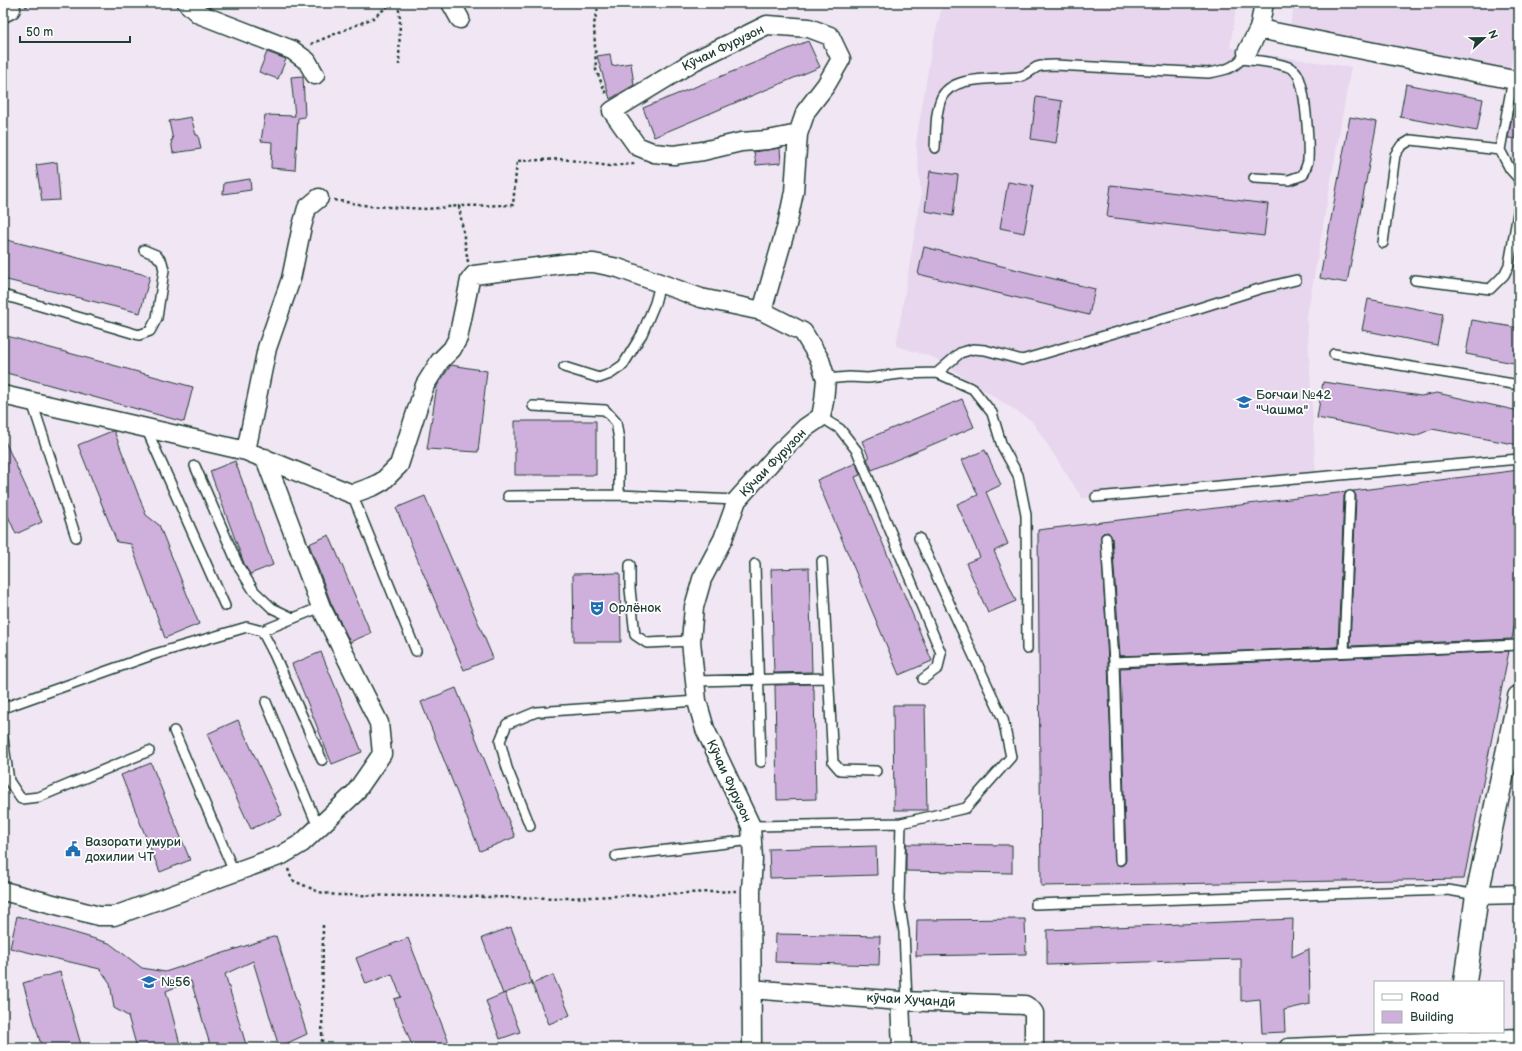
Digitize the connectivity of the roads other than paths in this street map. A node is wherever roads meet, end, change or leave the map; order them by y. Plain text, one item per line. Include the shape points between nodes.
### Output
1 (187, 3) edge
2 (451, 3) edge
3 (1264, 3) edge
4 (460, 19) dead end
5 (1259, 29) junction
6 (1244, 55) junction
7 (315, 75) dead end
8 (1516, 80) edge
9 (798, 134) junction
10 (934, 148) dead end
11 (1500, 150) junction
12 (1254, 178) dead end
13 (1519, 182) edge
14 (319, 198) road end
15 (1519, 207) edge
16 (1382, 243) dead end
17 (144, 250) dead end
18 (1296, 280) dead end
19 (1415, 280) dead end
20 (660, 284) junction
21 (3, 295) edge
22 (762, 311) junction
23 (1334, 354) dead end
24 (564, 367) dead end
25 (937, 373) junction
26 (826, 378) junction
27 (1519, 385) edge
28 (3, 395) edge
29 (32, 402) junction
30 (533, 406) dead end
31 (821, 418) junction
32 (146, 427) junction
33 (246, 451) junction
34 (265, 458) junction
35 (1519, 459) edge
36 (194, 466) dead end
37 (352, 494) junction
38 (619, 495) junction
39 (508, 496) dead end
40 (1350, 496) dead end
41 (1096, 497) dead end
42 (737, 500) junction
43 (76, 537) dead end
44 (919, 538) dead end
45 (1106, 538) dead end
46 (822, 561) dead end
47 (756, 564) dead end
48 (630, 565) dead end
49 (225, 606) dead end
50 (320, 607) junction
51 (293, 618) junction
52 (262, 631) junction
53 (691, 641) junction
54 (1519, 645) edge
55 (1027, 649) dead end
56 (416, 651) dead end
57 (1344, 652) junction
58 (1114, 662) junction
59 (828, 678) junction
60 (924, 679) dead end
61 (758, 680) junction
62 (695, 681) junction
63 (1519, 698) edge
64 (697, 701) junction
65 (266, 702) dead end
66 (3, 708) edge
67 (174, 731) dead end
68 (3, 738) edge
69 (150, 751) dead end
70 (322, 760) dead end
71 (761, 762) dead end
72 (876, 771) dead end
73 (901, 823) junction
74 (530, 826) dead end
75 (318, 827) junction
76 (751, 833) junction
77 (616, 856) dead end
78 (1120, 860) dead end
79 (234, 872) junction
80 (3, 891) edge
81 (1519, 894) edge
82 (1477, 895) junction
83 (1035, 904) dead end
84 (1465, 981) edge
85 (751, 989) junction
86 (904, 1001) junction
87 (1519, 1038) edge
88 (1458, 1040) edge
89 (752, 1048) edge
90 (902, 1048) edge
91 (1034, 1048) edge
92 (1288, 1048) edge

1 - 7 street via 199,14 292,50 307,61
2 - 4 street
3 - 5 street
5 - 6 street
5 - 8 street
6 - 10 lane via 1230,69 1208,74 1055,65 1038,67 1022,77 968,81 944,93 938,110
6 - 12 lane via 1288,66 1296,72 1306,106 1308,162 1303,175 1289,180
8 - 11 lane
9 - 9 street, Кӯчаи Фурузон via 806,111 826,85 841,59 830,36 809,28 767,25 694,61 612,111 637,146 654,153 674,155
9 - 22 street, Кӯчаи Фурузон via 794,192
11 - 13 lane
11 - 16 lane via 1411,140 1401,146 1395,155
14 - 33 street via 307,208 291,279 267,348
15 - 19 lane via 1509,265 1504,276 1490,289
17 - 21 lane via 156,255 164,270 157,318 150,331 138,335
18 - 25 lane via 1258,289 1022,360 972,349 960,353
20 - 22 street via 701,298
20 - 24 lane via 642,334 623,365 599,378
20 - 37 street via 618,268 594,263 474,275 470,280 458,338 425,385 399,466 374,486
22 - 26 street via 803,332 820,360
23 - 27 lane
25 - 26 lane
25 - 55 lane via 973,389 992,413 1002,446 1018,475 1026,515
26 - 31 street
28 - 29 street
29 - 32 street
29 - 43 lane
30 - 38 lane via 605,410 616,422 619,440
31 - 42 street, Кӯчаи Фурузон via 805,428 779,453
31 - 60 lane via 840,428 857,452 941,653 938,668
32 - 33 street
32 - 49 lane
33 - 34 street
34 - 37 street
34 - 50 street
35 - 41 lane
36 - 51 lane via 238,567 254,591 272,608
37 - 56 lane
38 - 39 lane
38 - 42 lane
40 - 57 lane
42 - 53 street, Кӯчаи Фурузон via 723,539 702,579 694,607
44 - 73 lane via 1003,719 1011,757 966,808
45 - 58 lane
46 - 59 lane
47 - 61 lane
48 - 53 lane via 635,635 647,643
50 - 51 lane
50 - 75 street via 378,723 382,754 355,793
51 - 52 lane
52 - 66 lane via 247,626 156,654
52 - 70 lane
53 - 62 street, Кӯчаи Фурузон
54 - 57 lane
57 - 58 lane
58 - 78 lane
59 - 61 lane
59 - 72 lane via 833,762 840,770
61 - 62 lane
61 - 71 lane
62 - 64 street, Кӯчаи Фурузон
63 - 82 street
64 - 74 lane via 536,712 507,724 500,741 507,768
64 - 76 street, Кӯчаи Фурузон via 705,729
65 - 75 lane
67 - 79 lane
68 - 69 lane via 9,781 21,799 39,798
73 - 76 lane
73 - 86 lane via 899,900 904,932
75 - 79 street via 302,843 282,855
76 - 77 lane
76 - 85 street, Кӯчаи Фурузон
79 - 80 street via 114,916 99,916
81 - 82 street
82 - 83 lane via 1448,890
82 - 84 street
85 - 86 street, кӯчаи Хуҷандӣ
85 - 89 street, Кӯчаи Фурузон
86 - 90 street
86 - 91 street, кӯчаи Хуҷандӣ via 1025,1006 1034,1013
87 - 88 street
88 - 92 street

